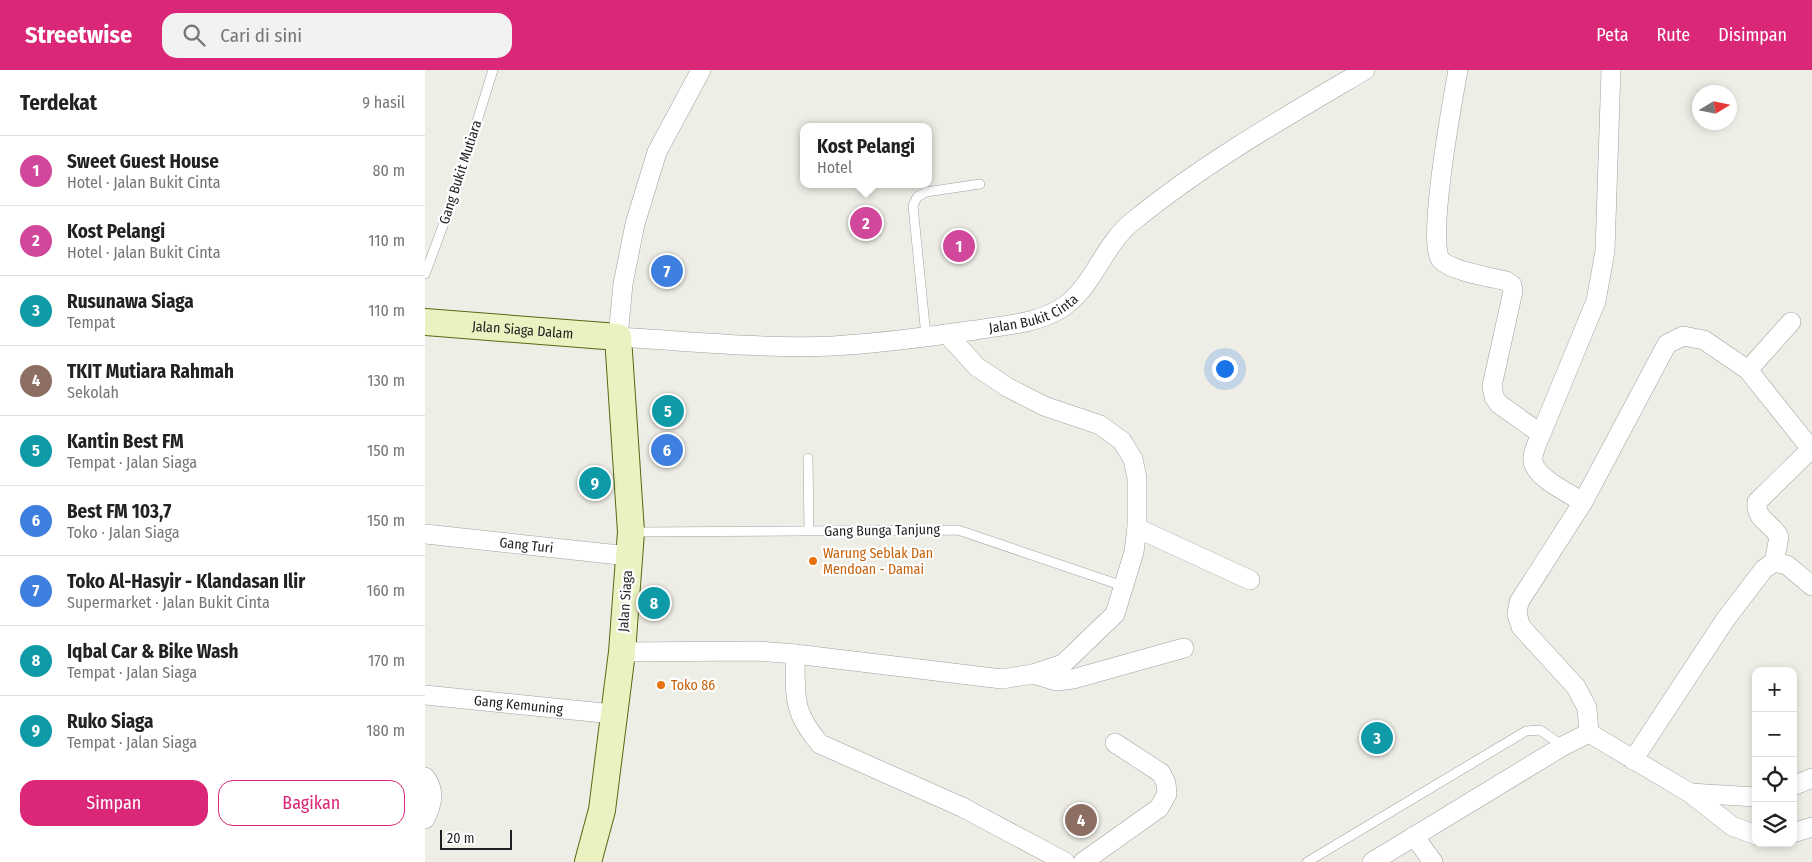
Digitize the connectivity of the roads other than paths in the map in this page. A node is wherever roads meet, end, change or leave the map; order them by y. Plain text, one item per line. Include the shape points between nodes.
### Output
1 (493, 70) edge
2 (701, 70) edge
3 (1365, 70) edge
4 (1458, 70) edge
5 (1611, 70) edge
6 (980, 184) dead end
7 (425, 274) edge
8 (425, 322) edge
9 (1791, 322) dead end
10 (947, 334) junction
11 (926, 336) junction
12 (619, 337) junction
13 (1748, 370) junction
14 (1541, 434) junction
15 (1812, 450) edge
16 (808, 458) dead end
17 (1583, 502) junction
18 (1137, 528) junction
19 (809, 531) junction
20 (425, 534) edge
21 (630, 544) junction
22 (1774, 562) junction
23 (1251, 580) dead end
24 (1123, 586) junction
25 (1812, 586) edge
26 (1184, 648) dead end
27 (621, 652) junction
28 (795, 654) junction
29 (1033, 674) junction
30 (425, 695) edge
31 (613, 714) junction
32 (1589, 733) junction
33 (1115, 743) dead end
34 (1563, 746) junction
35 (1633, 760) junction
36 (425, 777) edge
37 (1812, 778) edge
38 (1797, 784) edge
39 (1690, 794) junction
40 (1752, 797) edge
41 (425, 820) edge
42 (1812, 827) edge
43 (1797, 832) edge
44 (1752, 834) edge
45 (1414, 836) junction
46 (588, 862) edge
47 (1065, 862) edge
48 (1083, 862) edge
49 (1307, 862) edge
50 (1371, 862) edge
51 (1433, 862) edge

1 - 7 lane, Gang Bukit Mutiara via 453,199
2 - 12 street via 657,152 635,224 623,284
3 - 10 street, Jalan Bukit Cinta via 1201,168 1130,223 1078,294 1061,308 1038,320
4 - 14 street via 1440,174 1439,258 1447,266 1512,285 1492,386 1493,397
5 - 14 street via 1605,251 1596,301
6 - 11 lane via 926,192 917,197 913,206
8 - 12 street, Jalan Siaga Dalam
9 - 13 street
10 - 11 street, Jalan Bukit Cinta
10 - 18 street via 977,367 1007,387 1044,406 1100,425 1122,441 1133,459 1137,478
11 - 12 street, Jalan Bukit Cinta via 833,346
12 - 21 street, Jalan Siaga
13 - 15 street
13 - 17 street via 1704,340 1683,336 1667,344
14 - 17 street via 1533,466 1539,474
15 - 22 street via 1757,502 1759,517 1779,537
16 - 19 lane
17 - 32 street via 1519,602 1517,614 1521,627 1576,687 1587,708
18 - 23 street
18 - 24 street via 1134,552
19 - 21 lane, Gang Bunga Tanjung
19 - 24 lane, Gang Bunga Tanjung via 958,530
20 - 21 street, Gang Turi
21 - 27 street, Jalan Siaga
22 - 25 street via 1787,565
22 - 35 street via 1764,569 1725,620
24 - 29 street via 1115,614 1101,629 1063,664
26 - 29 street via 1062,681 1045,680
27 - 28 street via 757,651
27 - 31 street, Jalan Siaga
28 - 29 street via 1002,679
28 - 47 street via 796,706 805,726 820,744 962,807
30 - 31 street, Gang Kemuning
31 - 46 street, Jalan Siaga via 601,810
32 - 34 street
32 - 35 street
33 - 48 street via 1161,774 1167,794 1159,808
34 - 45 street
34 - 49 lane via 1539,730 1526,731
35 - 39 street
36 - 41 street via 431,784 433,803
37 - 38 street
39 - 40 street
39 - 44 street via 1732,826
42 - 43 street
45 - 50 street
45 - 51 street

